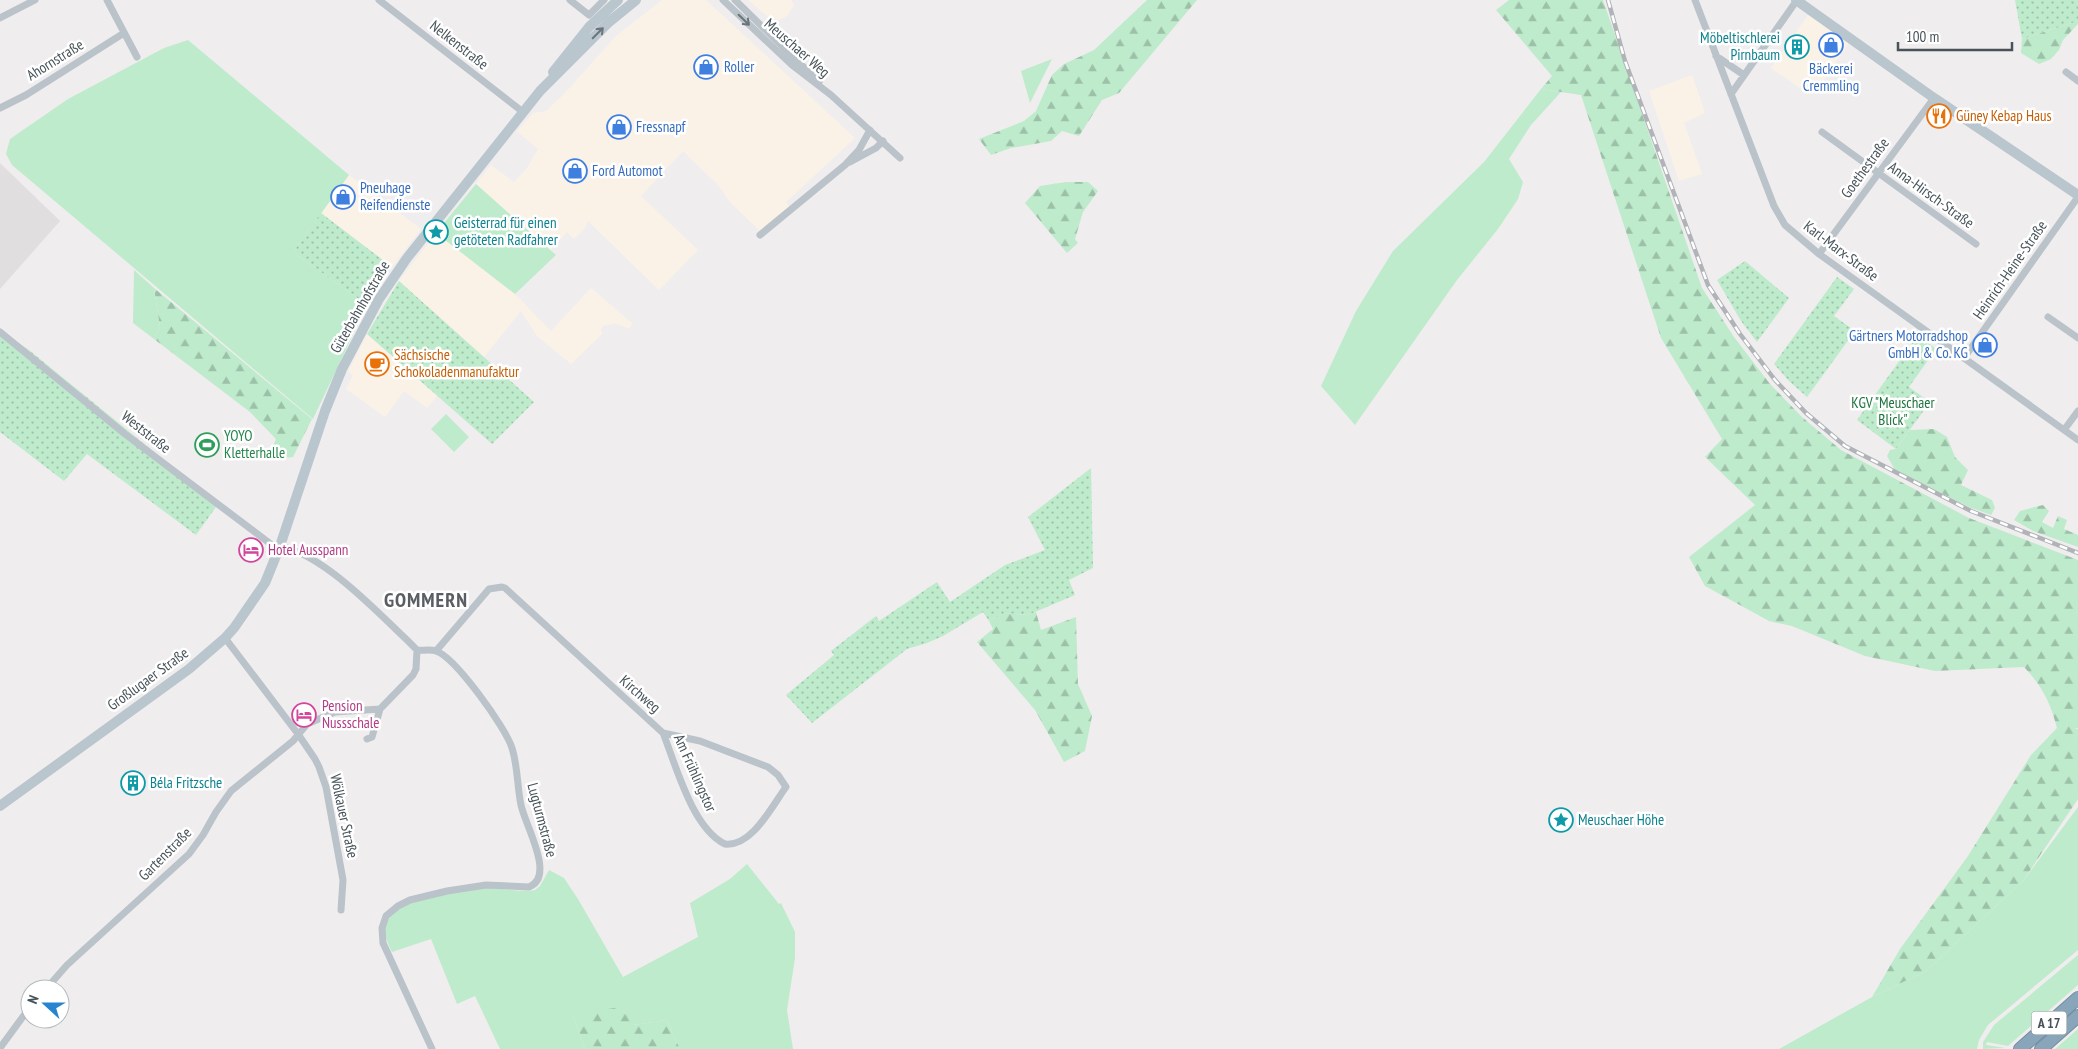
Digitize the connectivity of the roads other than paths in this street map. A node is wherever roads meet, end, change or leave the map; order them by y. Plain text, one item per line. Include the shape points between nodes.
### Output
1 (36, 0) edge
2 (107, 0) edge
3 (379, 0) edge
4 (570, 0) edge
5 (604, 0) edge
6 (618, 0) edge
7 (635, 0) edge
8 (723, 0) edge
9 (735, 0) edge
10 (1695, 0) edge
11 (1797, 0) edge
12 (0, 18) edge
13 (124, 33) junction
14 (1716, 56) junction
15 (137, 57) dead end
16 (2066, 72) dead end
17 (1744, 75) junction
18 (2078, 81) edge
19 (540, 91) junction
20 (1731, 94) junction
21 (831, 95) junction
22 (1934, 98) junction
23 (0, 108) edge
24 (523, 112) junction
25 (870, 130) junction
26 (1822, 132) dead end
27 (883, 141) junction
28 (900, 158) dead end
29 (845, 165) junction
30 (1878, 173) junction
31 (2078, 196) edge
32 (760, 235) dead end
33 (1976, 244) dead end
34 (1819, 254) junction
35 (2048, 317) dead end
36 (0, 332) edge
37 (2078, 338) edge
38 (1964, 358) junction
39 (2078, 411) edge
40 (2064, 430) junction
41 (2078, 440) edge
42 (280, 546) junction
43 (226, 638) junction
44 (417, 650) junction
45 (436, 651) junction
46 (380, 709) junction
47 (662, 733) junction
48 (298, 734) junction
49 (367, 739) dead end
50 (0, 806) edge
51 (725, 844) joint
52 (341, 910) dead end
53 (55, 979) edge
54 (2078, 998) edge
55 (2078, 1016) edge
56 (20, 1021) edge
57 (0, 1048) edge
58 (432, 1049) edge
59 (2020, 1049) edge
60 (2041, 1049) edge

1 - 12 street
2 - 13 street
3 - 24 street, Nelkenstraße
4 - 5 street via 589,15
6 - 19 main road, Güterbahnhofstraße via 589,27
19 -> 7 main road, Güterbahnhofstraße
8 -> 21 street, Meuschaer Weg via 792,65
9 - 21 street, Meuschaer Weg
10 - 14 street, Karl-Marx-Straße
11 - 17 street
11 - 22 main road
13 - 15 street
13 - 23 street, Ahornstraße via 26,96
14 - 17 street
14 - 20 street, Karl-Marx-Straße
16 - 18 street
17 - 20 street
19 - 24 main road, Güterbahnhofstraße
20 - 34 street, Karl-Marx-Straße via 1774,206 1785,225
21 - 25 street, Meuschaer Weg
22 - 30 street, Goethestraße
22 - 31 main road
24 - 42 main road, Güterbahnhofstraße via 407,258 362,328 325,411
25 - 27 street, Meuschaer Weg
25 - 29 street via 859,150
26 - 30 street, Anna-Hirsch-Straße
27 - 28 street, Meuschaer Weg
27 - 29 street
29 - 32 street
30 - 33 street, Anna-Hirsch-Straße
30 - 34 street, Goethestraße
31 - 38 street, Heinrich-Heine-Straße
34 - 38 street, Karl-Marx-Straße
35 - 37 street
36 - 42 street, Weststraße via 124,434 272,545
38 - 40 street, Karl-Marx-Straße
39 - 40 street
40 - 41 street, Karl-Marx-Straße
42 - 43 main road, Großlugaer Straße via 265,583
42 - 44 street via 330,571
43 - 48 street, Wölkauer Straße
43 - 50 main road, Großlugaer Straße via 189,669
44 - 45 street
44 - 46 street via 413,675
45 - 47 street, Kirchweg via 489,589 502,586
45 - 58 street, Lugturmstraße via 473,688 509,738 521,806 541,865 539,879 529,887 486,885 446,890 410,900 386,916 382,928 383,943
46 - 48 street, Gartenstraße via 328,714 307,724
46 - 49 street via 372,737
47 - 51 street, Am Frühlingstor via 697,817 713,836
47 - 51 street, Kirchweg via 700,741 760,764 778,775 786,787 751,836
48 - 52 street, Wölkauer Straße via 315,759 326,787 343,880
48 - 53 street, Gartenstraße via 231,791 188,854
54 - 59 highway, A 17
55 - 60 highway, A 17
56 - 57 street

